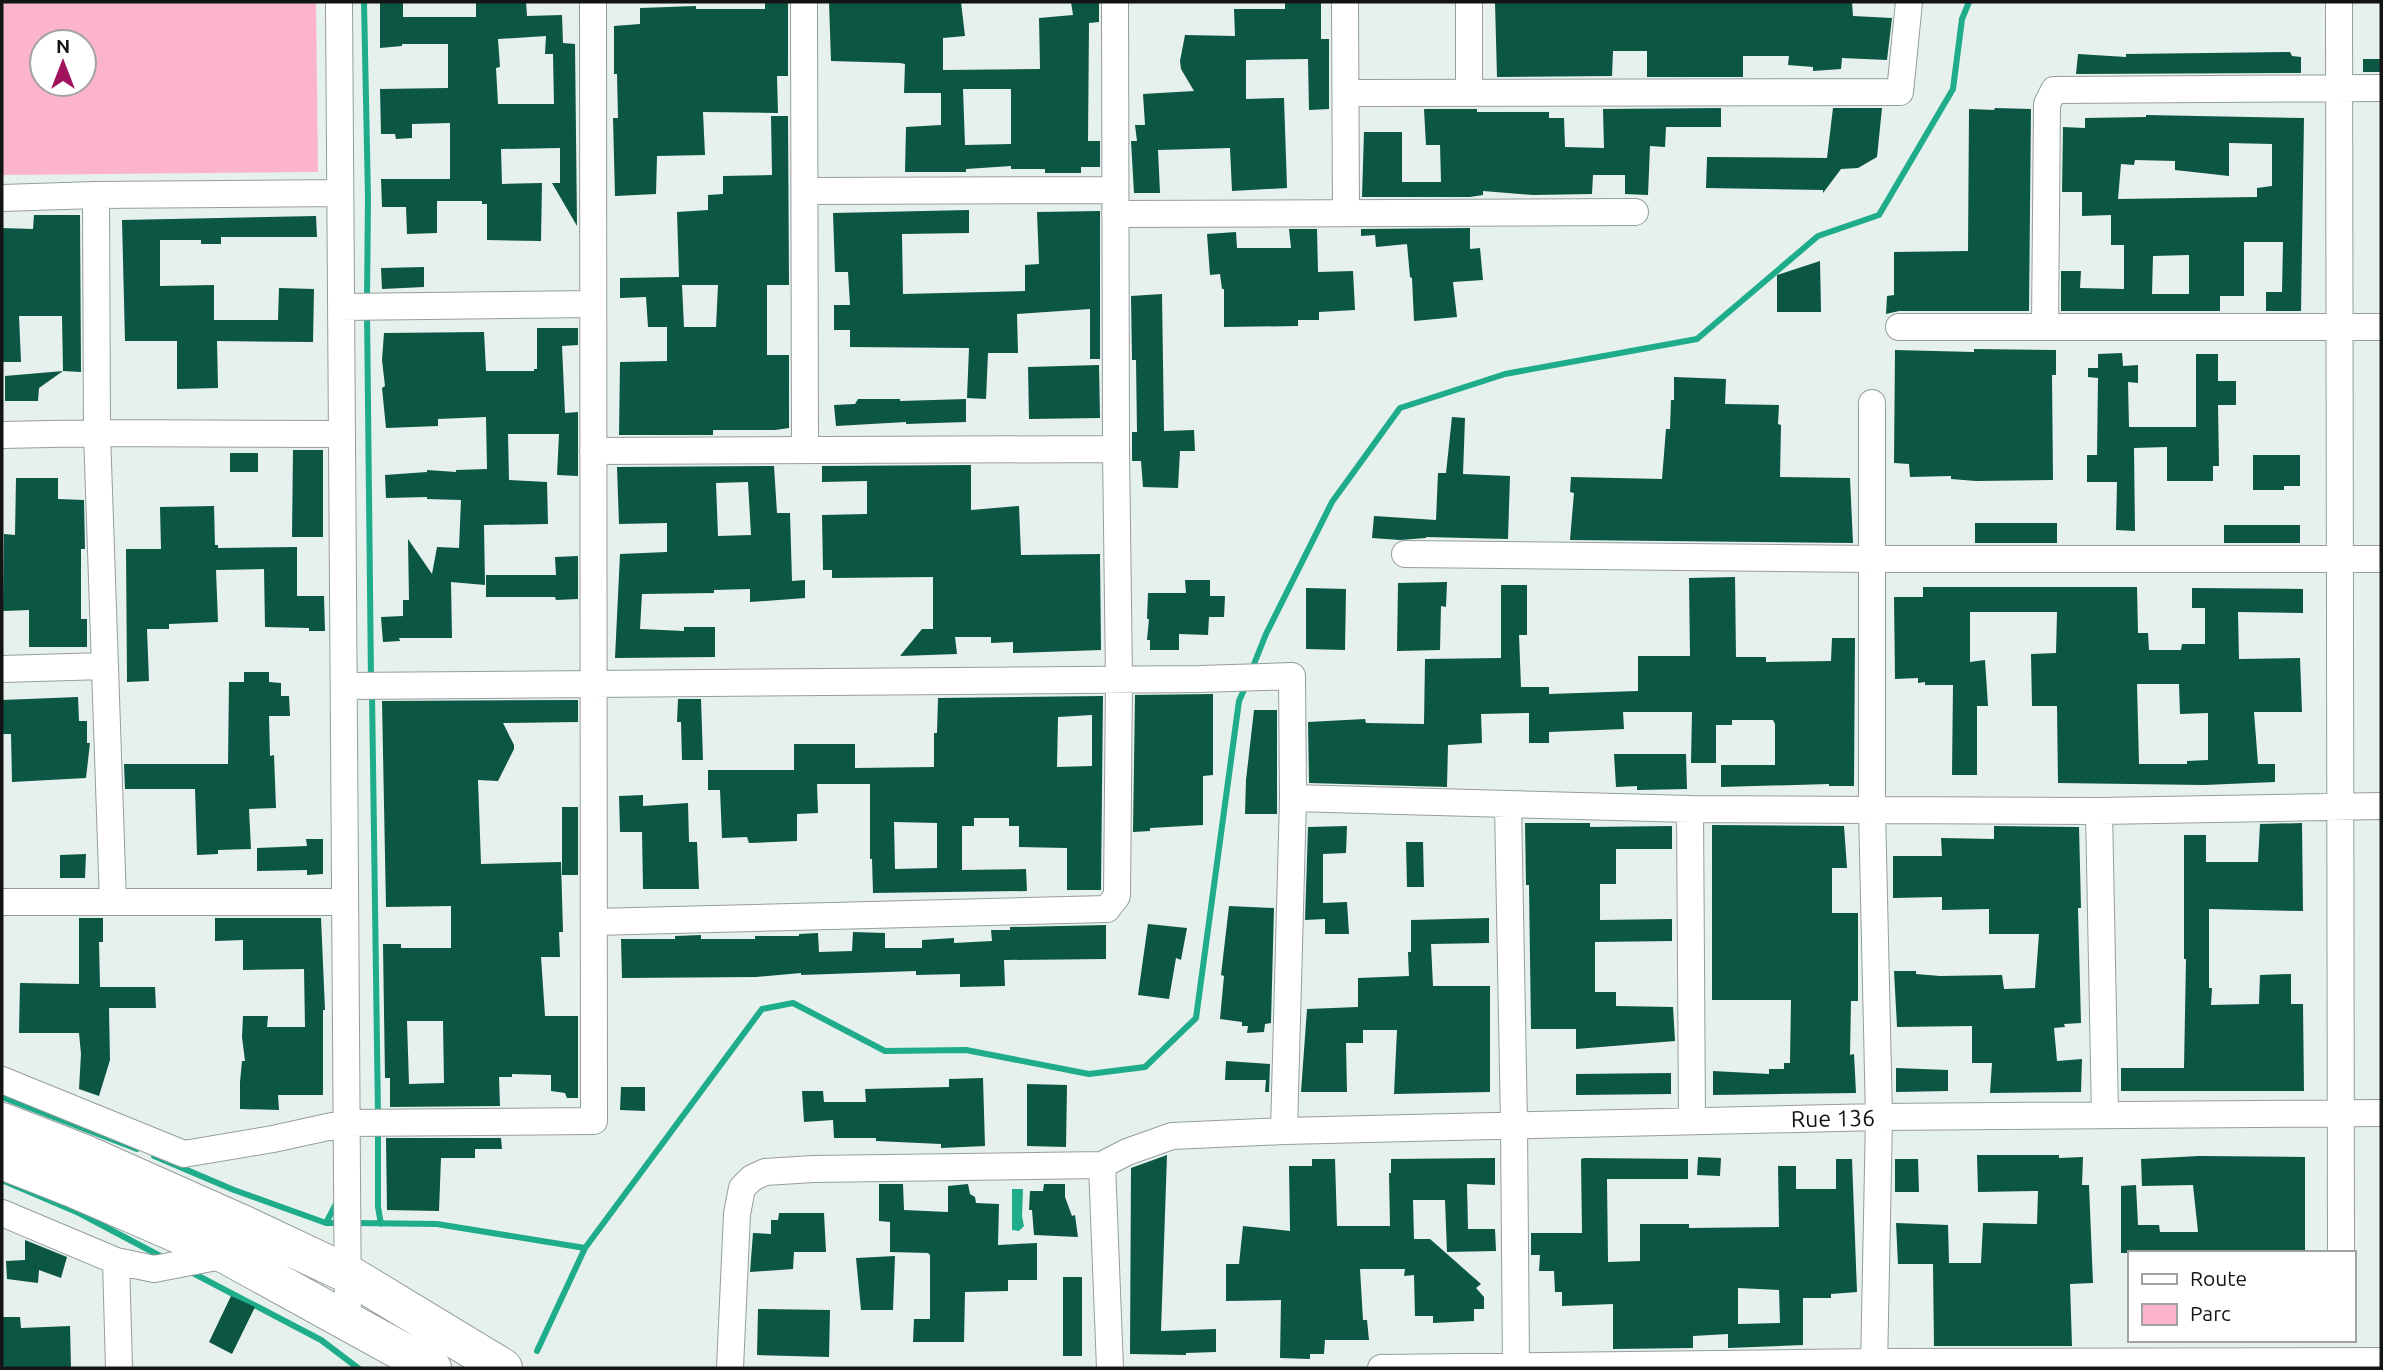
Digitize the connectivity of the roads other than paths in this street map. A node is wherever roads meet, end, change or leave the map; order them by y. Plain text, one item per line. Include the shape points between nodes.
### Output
1 (339, 2) edge
2 (593, 2) edge
3 (804, 2) edge
4 (1115, 2) edge
5 (1345, 2) edge
6 (1469, 2) edge
7 (1909, 2) edge
8 (2339, 2) edge
9 (2339, 88) junction
10 (2381, 88) edge
11 (1346, 93) junction
12 (1469, 93) junction
13 (805, 191) junction
14 (340, 193) junction
15 (96, 195) junction
16 (2, 198) edge
17 (1115, 202) junction
18 (1635, 212) dead end
19 (1346, 213) junction
20 (593, 304) junction
21 (341, 307) junction
22 (1899, 327) dead end
23 (2045, 327) junction
24 (2339, 327) junction
25 (2381, 327) edge
26 (1872, 403) dead end
27 (97, 433) junction
28 (342, 434) junction
29 (2, 435) edge
30 (1116, 449) junction
31 (805, 450) junction
32 (593, 451) junction
33 (1405, 554) dead end
34 (1871, 559) junction
35 (2340, 559) junction
36 (2381, 559) edge
37 (105, 666) junction
38 (2, 669) edge
39 (1119, 680) junction
40 (593, 684) junction
41 (344, 686) junction
42 (1293, 798) junction
43 (1508, 805) junction
44 (2339, 806) junction
45 (2381, 806) edge
46 (1690, 809) junction
47 (1872, 809) junction
48 (2099, 811) junction
49 (2, 902) edge
50 (113, 902) junction
51 (345, 902) junction
52 (594, 922) junction
53 (2, 1080) edge
54 (2341, 1113) junction
55 (2381, 1113) edge
56 (2105, 1115) junction
57 (1880, 1117) junction
58 (1692, 1121) junction
59 (2, 1122) edge
60 (346, 1124) junction
61 (1514, 1125) junction
62 (1284, 1131) junction
63 (2, 1160) edge
64 (1102, 1165) junction
65 (2, 1213) edge
66 (2341, 1251) edge
67 (227, 1255) junction
68 (116, 1261) junction
69 (348, 1274) junction
70 (348, 1322) junction
71 (2341, 1356) edge
72 (2381, 1361) edge
73 (1874, 1365) edge
74 (119, 1368) edge
75 (432, 1368) edge
76 (503, 1368) edge
77 (730, 1368) edge
78 (1110, 1368) edge
79 (1381, 1368) edge
80 (1516, 1368) edge

1 - 14 street
2 - 20 street
3 - 13 street
4 - 17 street
5 - 11 street
6 - 12 street
7 - 12 street via 1900,92
8 - 9 street
9 - 10 street
9 - 23 street via 2054,90 2047,104
9 - 24 street
11 - 12 street
11 - 19 street
13 - 17 street
13 - 31 street
14 - 15 street
14 - 21 street
15 - 16 street
15 - 27 street
17 - 19 street
17 - 30 street
18 - 19 street
20 - 21 street
20 - 32 street
21 - 28 street
22 - 23 street
23 - 24 street
24 - 25 street
24 - 35 street
26 - 34 street
27 - 28 street
27 - 29 street
27 - 37 street
28 - 41 street
30 - 31 street
30 - 39 street
31 - 32 street
32 - 40 street
33 - 34 street
34 - 35 street
34 - 47 street
35 - 36 street
35 - 44 street
37 - 38 street
37 - 50 street
39 - 40 street
39 - 42 street via 1292,676
39 - 52 street via 1118,879 1117,896 1107,909
40 - 41 street
40 - 52 street
41 - 51 street
42 - 43 street
42 - 62 street
43 - 46 street
43 - 61 street
44 - 45 street
44 - 48 street
44 - 54 street
46 - 47 street
46 - 58 street
47 - 48 street
47 - 57 street
48 - 56 street
49 - 50 street
50 - 51 street
51 - 60 street
52 - 60 street via 594,1121
53 - 60 street via 184,1154
54 - 55 street, Rue 136
54 - 56 street, Rue 136
54 - 66 street
56 - 57 street, Rue 136
57 - 58 street, Rue 136
57 - 73 street
58 - 61 street, Rue 136
59 - 69 highway via 87,1155
60 - 69 street
61 - 62 street, Rue 136
61 - 80 street
62 - 64 street, Rue 136 via 1172,1136
63 - 67 highway
64 - 77 street via 813,1169 765,1172 752,1178 742,1188 737,1214
64 - 78 street
65 - 68 street
67 - 68 street via 154,1269
67 - 70 highway
68 - 74 street
69 - 70 street
69 - 76 highway
70 - 75 highway
71 - 72 street
71 - 73 street
73 - 80 street
79 - 80 street

